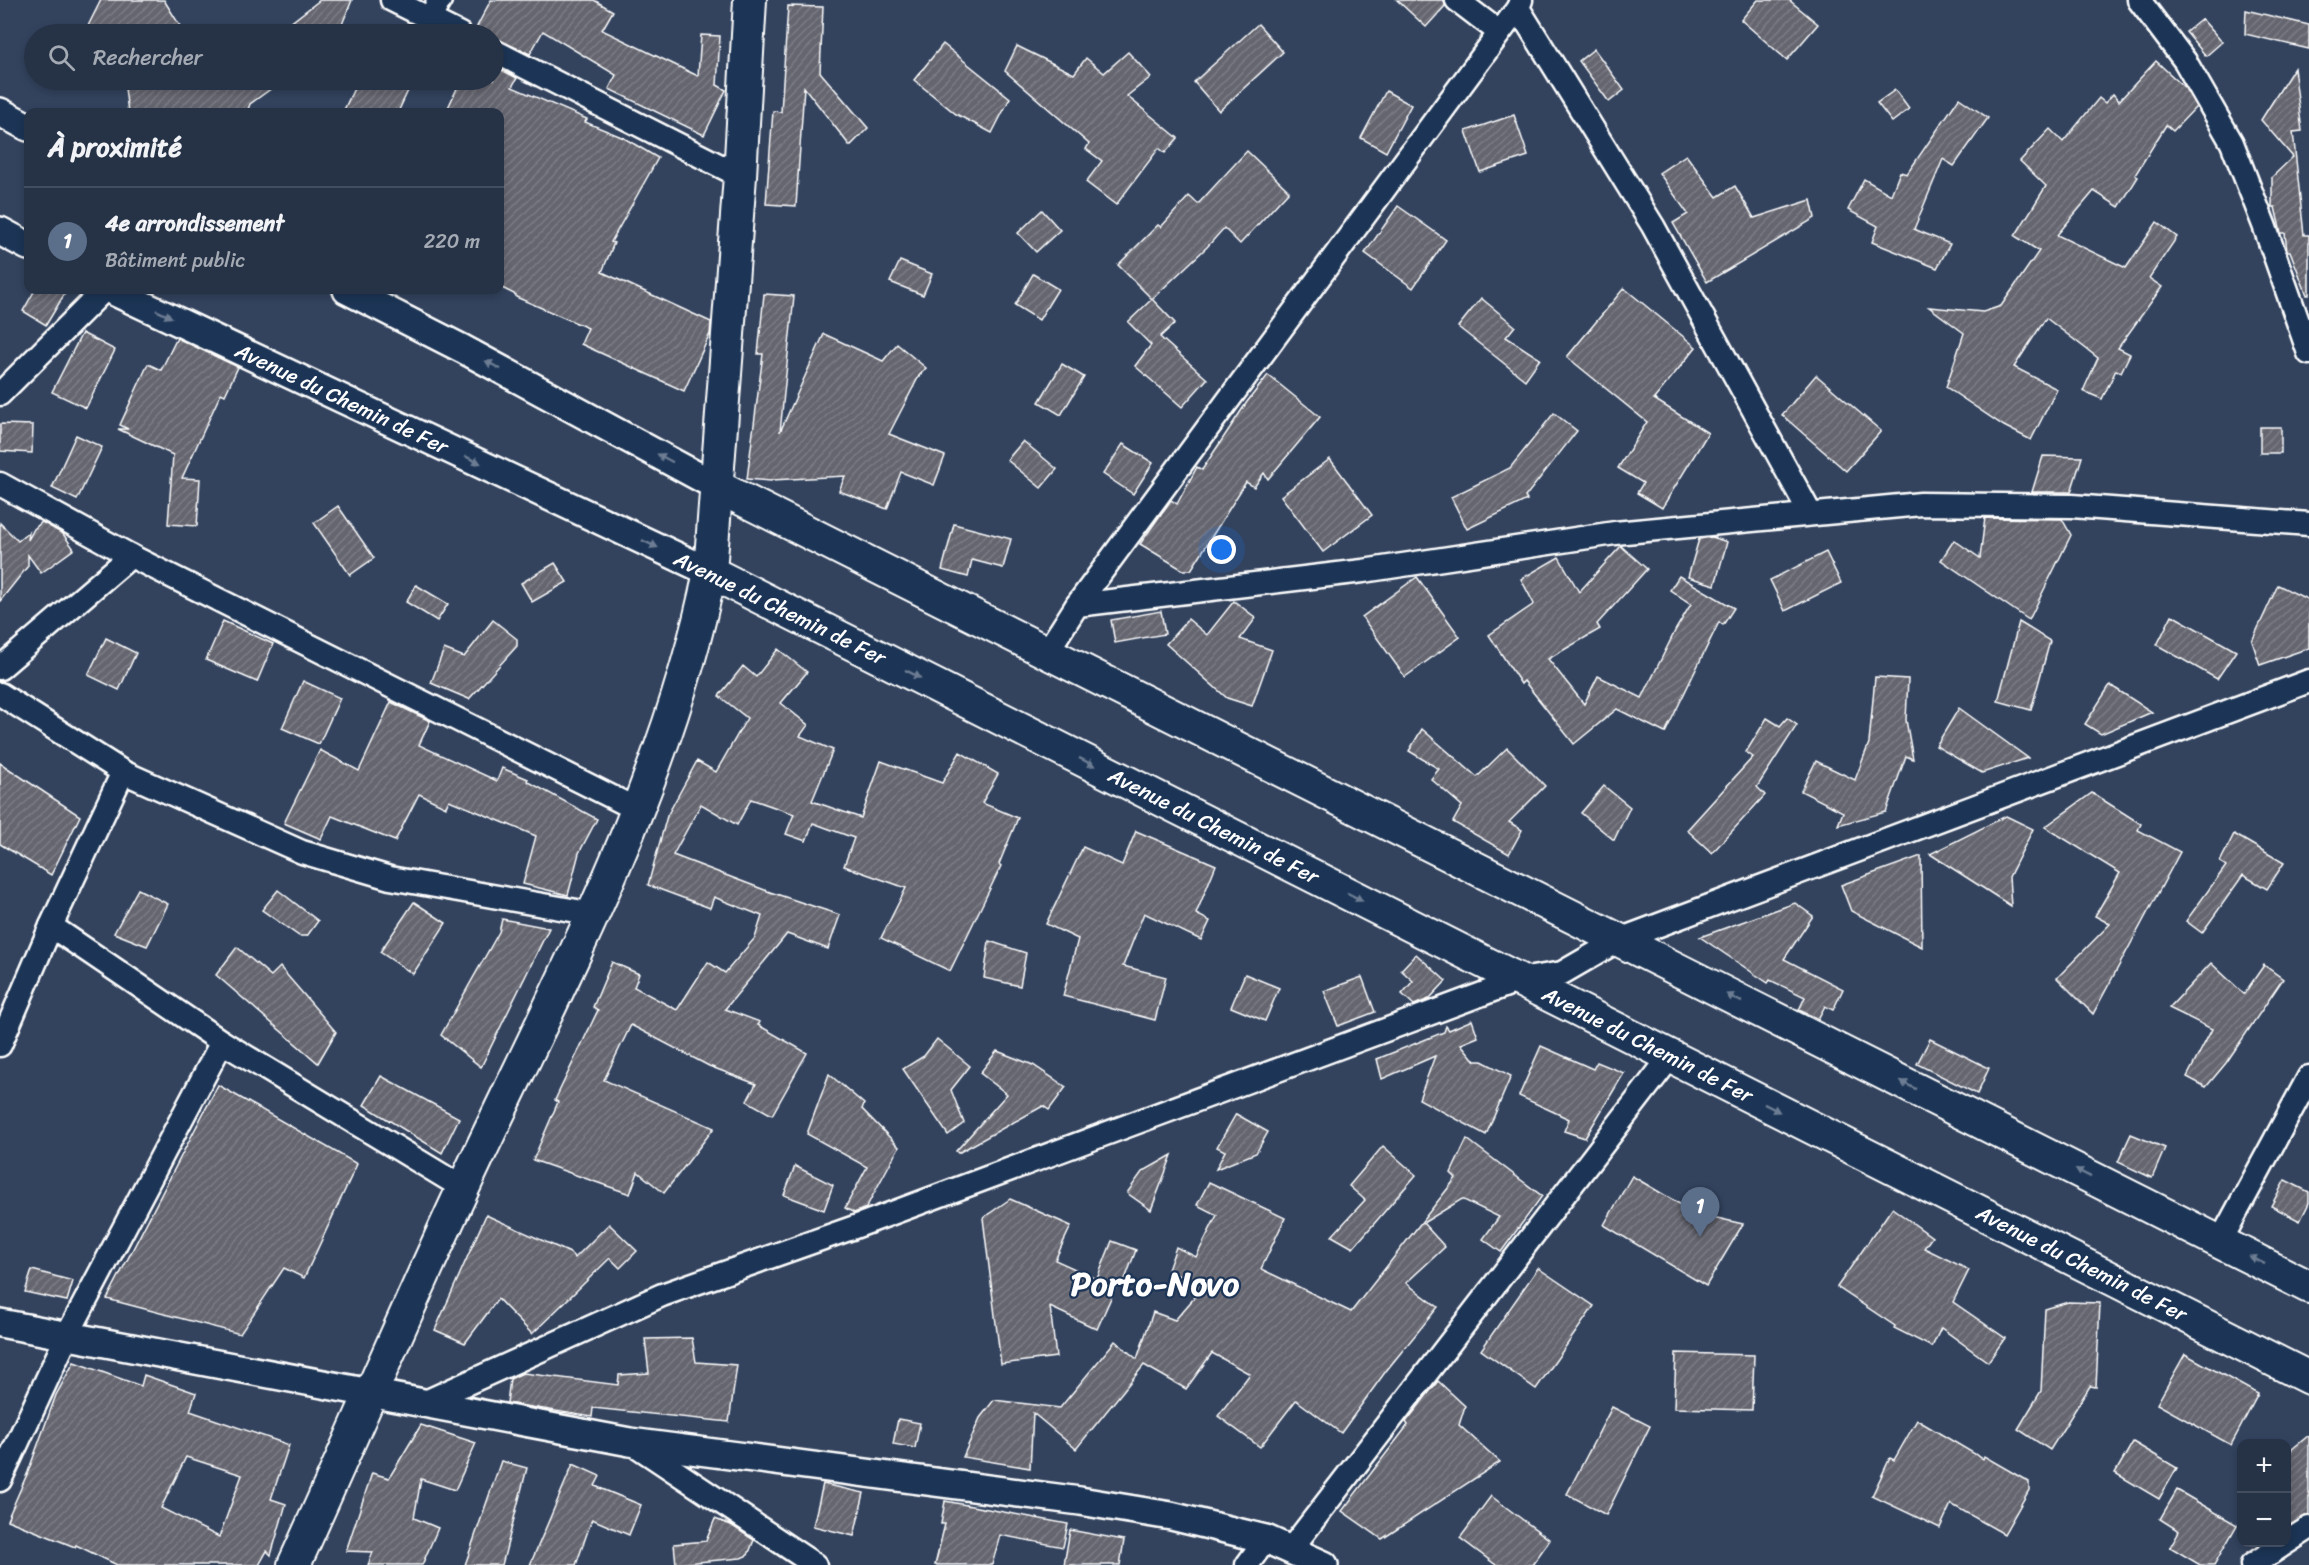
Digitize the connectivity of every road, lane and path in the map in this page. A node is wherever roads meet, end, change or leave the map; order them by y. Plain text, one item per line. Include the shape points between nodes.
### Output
1 (392, 0) edge
2 (750, 0) edge
3 (1457, 0) edge
4 (2139, 0) edge
5 (1519, 4) edge
6 (434, 9) edge
7 (450, 24) edge
8 (1499, 32) junction
9 (504, 56) edge
10 (0, 112) edge
11 (24, 125) edge
12 (740, 176) junction
13 (0, 231) edge
14 (24, 244) edge
15 (100, 294) edge
16 (119, 294) edge
17 (355, 294) edge
18 (2309, 353) edge
19 (0, 394) edge
20 (0, 484) edge
21 (716, 486) junction
22 (1810, 513) junction
23 (2309, 524) edge
24 (131, 556) junction
25 (710, 572) junction
26 (1077, 605) junction
27 (1047, 652) junction
28 (0, 668) edge
29 (2309, 681) edge
30 (0, 694) edge
31 (123, 772) junction
32 (638, 810) junction
33 (594, 914) junction
34 (51, 926) junction
35 (1619, 940) junction
36 (1520, 980) junction
37 (222, 1042) junction
38 (0, 1044) edge
39 (1671, 1056) junction
40 (2309, 1077) edge
41 (463, 1188) junction
42 (2220, 1242) junction
43 (2309, 1287) edge
44 (0, 1323) edge
45 (67, 1336) junction
46 (2309, 1378) edge
47 (372, 1392) junction
48 (421, 1404) junction
49 (630, 1442) junction
50 (0, 1480) edge
51 (2309, 1528) edge
52 (1279, 1544) junction
53 (294, 1565) edge
54 (815, 1565) edge
55 (1247, 1565) edge
56 (1324, 1565) edge
57 (2252, 1565) edge

1 - 6 street
2 - 12 main road
3 - 8 street
4 - 18 street via 2185,61 2232,143
5 - 8 street
5 - 22 street via 1653,226
6 - 7 street
8 - 26 street
9 - 12 street
10 - 11 street
12 - 21 main road
13 - 14 street
15 - 19 street
16 -> 25 street, Avenue du Chemin de Fer
21 -> 17 street
20 - 24 street
21 - 25 main road
21 - 27 main road
22 - 23 street via 1921,504 2072,506
22 - 26 street via 1615,532 1363,572
24 - 28 street
24 - 32 street
25 - 32 main road via 699,626
25 -> 36 main road, Avenue du Chemin de Fer
26 - 27 street
27 - 35 main road
29 - 35 street
30 - 31 street
31 - 33 street via 302,852 345,866 390,878
31 - 34 street
32 - 33 main road
33 - 41 main road
34 - 37 street
34 - 38 street
35 - 36 street via 1562,973
42 -> 35 main road
36 - 39 main road, Avenue du Chemin de Fer
36 - 48 street via 662,1295
37 - 41 street
37 - 45 street
39 -> 46 main road, Avenue du Chemin de Fer
39 - 52 street
40 - 42 street
41 - 47 main road
43 -> 42 main road
44 - 45 street
45 - 47 street
45 - 50 street
47 - 48 street
47 - 53 main road
48 - 49 street
49 - 52 street via 1080,1501 1171,1516
49 - 54 street
51 - 57 street
52 - 55 street
52 - 56 street

